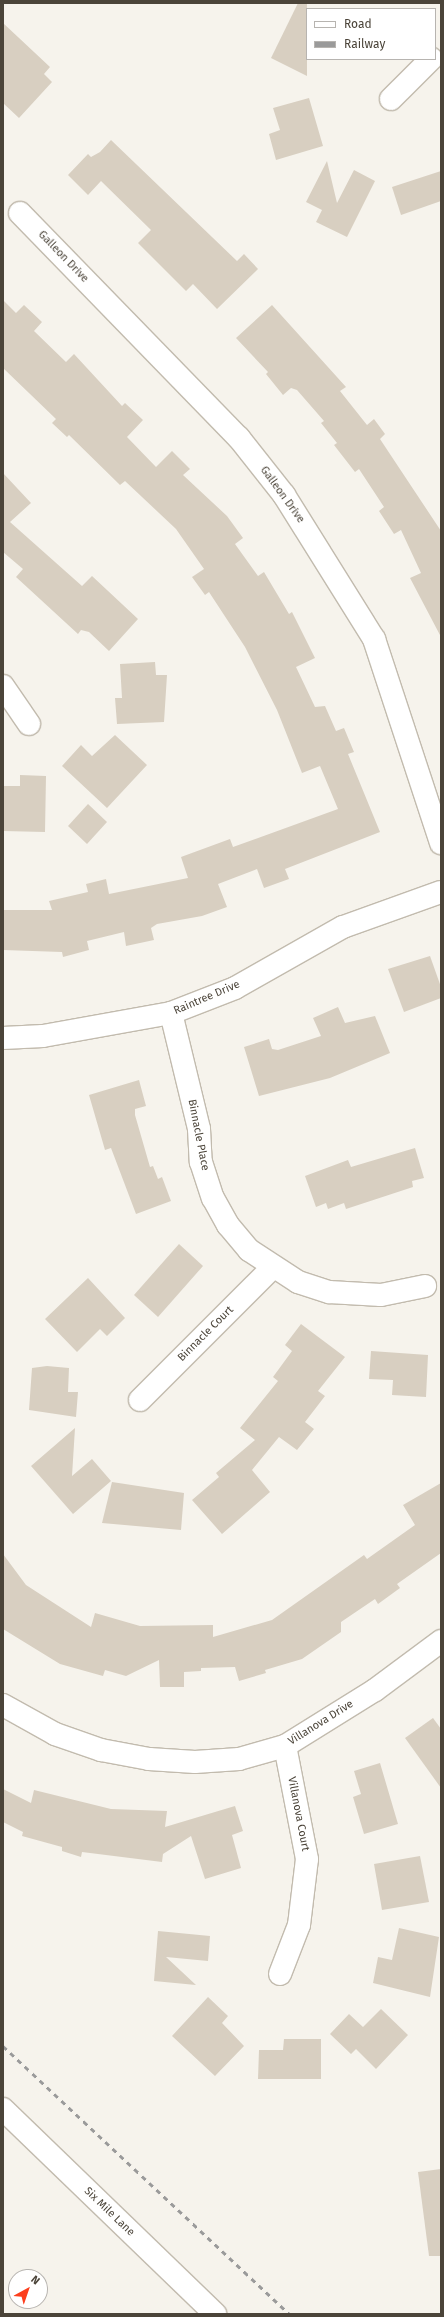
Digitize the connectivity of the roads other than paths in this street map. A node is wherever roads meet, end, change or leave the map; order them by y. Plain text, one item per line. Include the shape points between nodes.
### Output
1 (430, 60) edge
2 (391, 99) dead end
3 (20, 213) dead end
4 (3, 686) edge
5 (29, 724) dead end
6 (441, 843) edge
7 (441, 892) edge
8 (171, 1013) junction
9 (3, 1038) edge
10 (272, 1268) junction
11 (425, 1286) dead end
12 (140, 1400) dead end
13 (441, 1640) edge
14 (3, 1705) edge
15 (285, 1746) junction
16 (280, 1974) dead end
17 (3, 2109) edge
18 (215, 2314) edge

1 - 2 street
3 - 6 street, Galleon Drive via 239,438 293,508 374,639
4 - 5 street
7 - 8 street, Raintree Drive via 343,927 235,988
8 - 9 street, Raintree Drive via 43,1036
8 - 10 street, Binnacle Place via 199,1129 201,1162 213,1198 236,1235
10 - 11 street, Binnacle Place via 298,1282 352,1295 381,1295
10 - 12 street, Binnacle Court
13 - 15 street, Villanova Drive via 375,1690
14 - 15 street, Villanova Drive via 55,1734 101,1750 149,1759 195,1762 239,1758
15 - 16 street, Villanova Court via 307,1859 299,1924
17 - 18 street, Six Mile Lane

